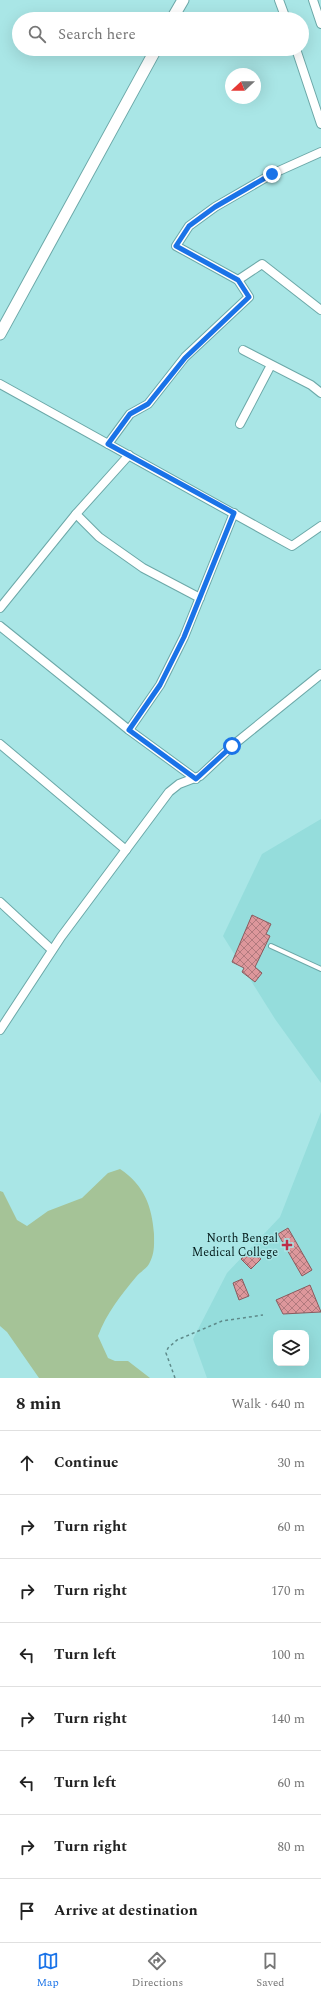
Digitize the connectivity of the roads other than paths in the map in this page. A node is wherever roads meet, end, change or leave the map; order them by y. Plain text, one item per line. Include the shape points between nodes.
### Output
1 (182, 0) edge
2 (280, 0) edge
3 (313, 0) edge
4 (176, 12) edge
5 (284, 12) edge
6 (321, 24) edge
7 (152, 56) edge
8 (298, 56) edge
9 (321, 124) edge
10 (321, 152) edge
11 (238, 280) junction
12 (321, 310) edge
13 (0, 334) edge
14 (243, 350) dead end
15 (272, 365) junction
16 (0, 384) edge
17 (321, 393) edge
18 (240, 424) dead end
19 (108, 444) junction
20 (129, 455) junction
21 (234, 513) junction
22 (76, 514) junction
23 (321, 526) edge
24 (200, 598) junction
25 (0, 608) edge
26 (0, 626) edge
27 (321, 674) edge
28 (129, 730) junction
29 (0, 744) edge
30 (196, 779) junction
31 (126, 850) junction
32 (0, 902) edge
33 (270, 946) dead end
34 (52, 950) junction
35 (321, 969) edge
36 (0, 1030) edge

1 - 4 street
2 - 5 street
3 - 6 street
7 - 13 street
8 - 9 street
10 - 11 street via 272,174 215,207 189,226 176,246
11 - 12 street via 262,264
11 - 19 street via 249,297 185,358 148,404 130,414
14 - 15 street
15 - 17 street
15 - 18 street
16 - 19 street
19 - 20 street
20 - 21 street
20 - 22 street
21 - 23 street via 292,546
21 - 24 street
22 - 24 street via 99,537 143,568
22 - 25 street
24 - 28 street via 160,685
26 - 28 street
27 - 30 street via 232,746
28 - 30 street
29 - 31 street
30 - 31 street via 172,788
31 - 34 street
32 - 34 street
33 - 35 lane
34 - 36 street

